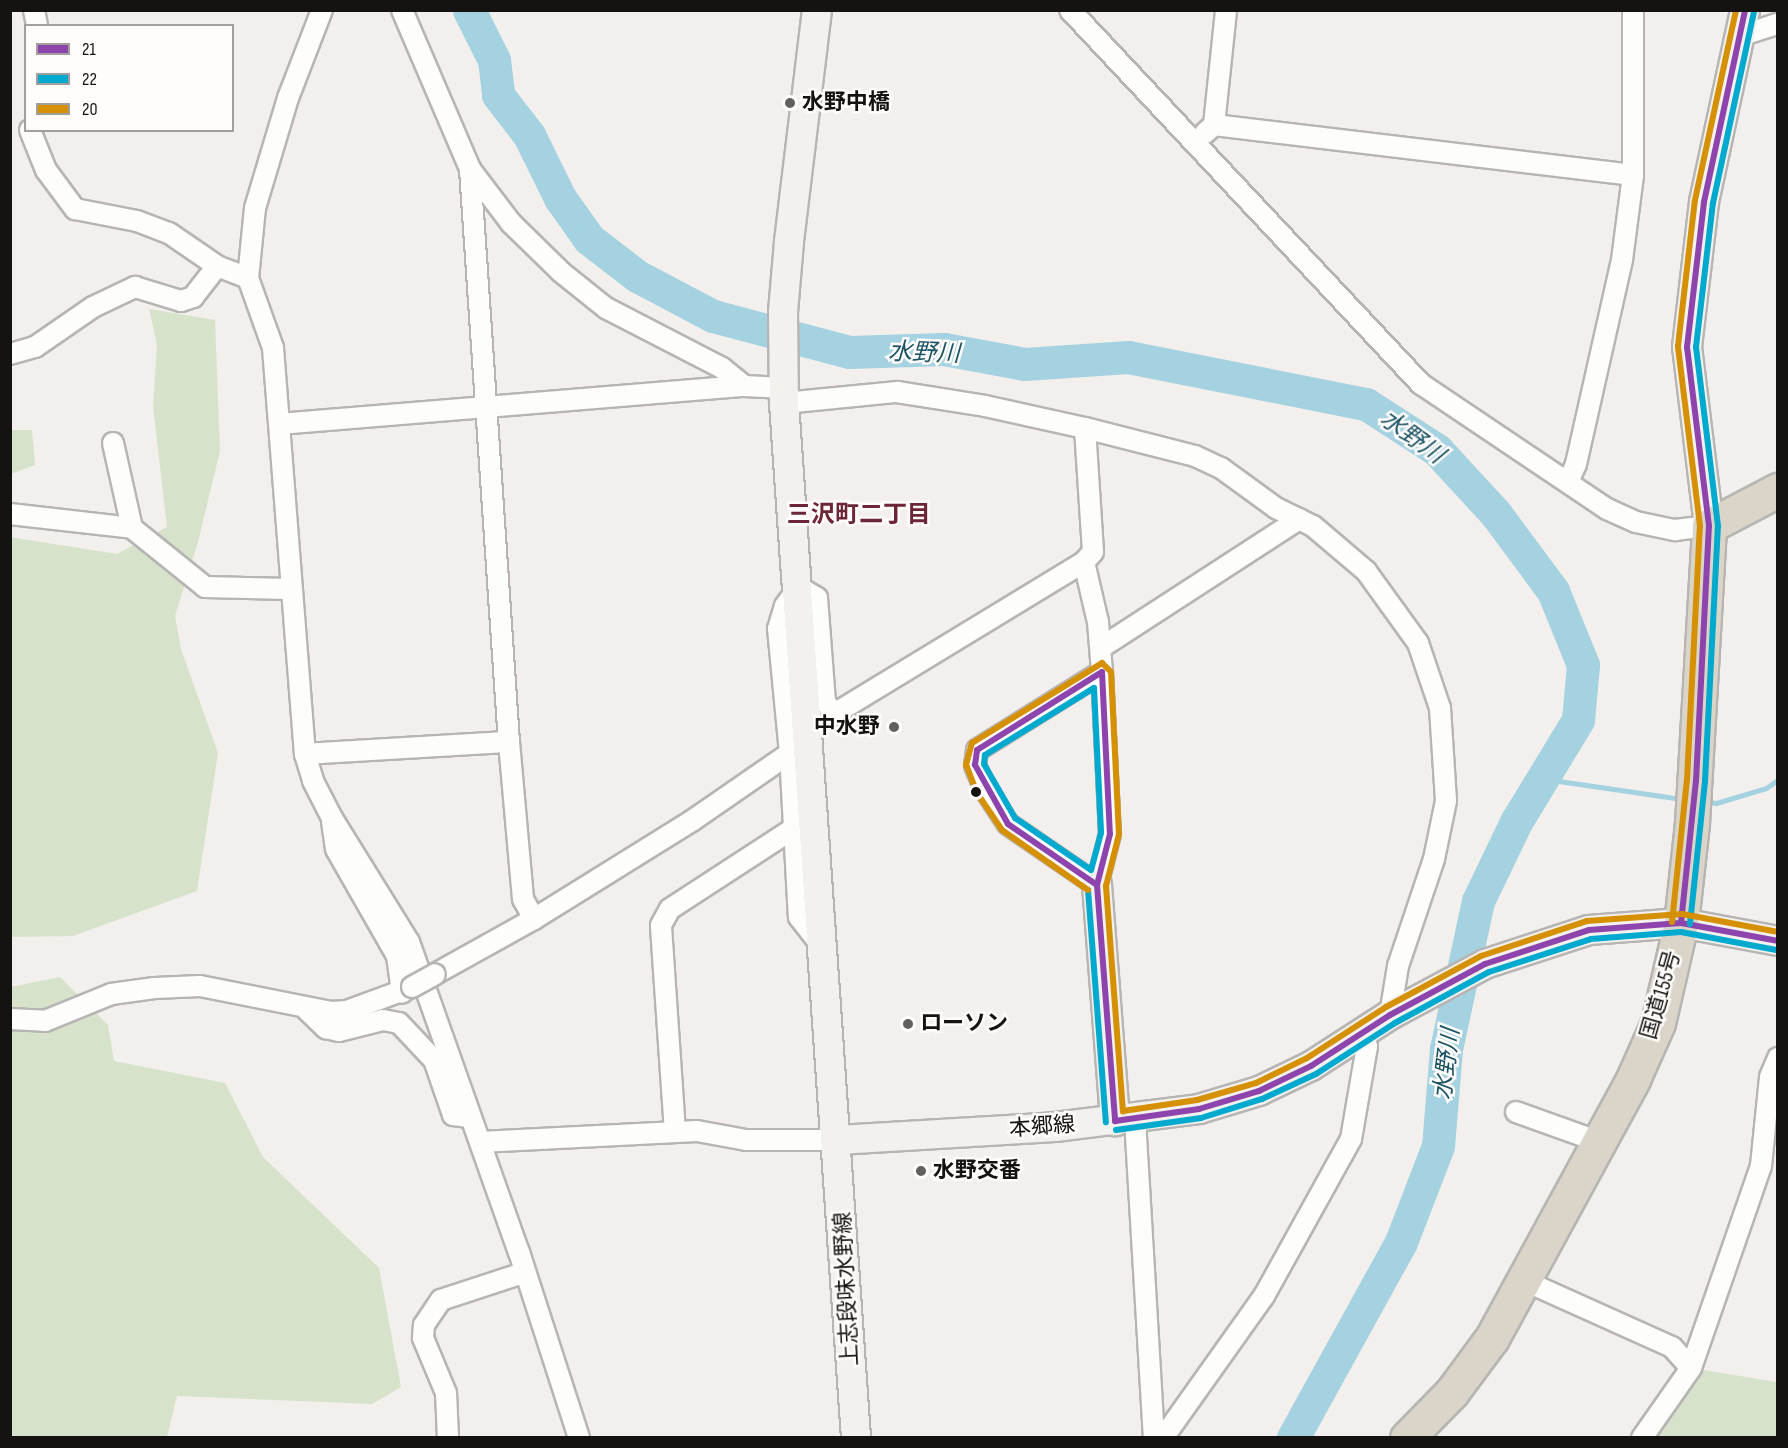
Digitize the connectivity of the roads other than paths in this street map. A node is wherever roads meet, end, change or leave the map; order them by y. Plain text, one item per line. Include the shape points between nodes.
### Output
1 (322, 10) edge
2 (402, 10) edge
3 (817, 10) edge
4 (1070, 10) edge
5 (1226, 10) edge
6 (1633, 10) edge
7 (1742, 23) edge
8 (1778, 24) edge
9 (1214, 125) junction
10 (31, 132) edge
11 (1194, 142) junction
12 (471, 169) junction
13 (1633, 175) junction
14 (217, 266) junction
15 (248, 278) junction
16 (10, 354) edge
17 (744, 387) junction
18 (784, 390) junction
19 (488, 408) junction
20 (279, 424) junction
21 (1085, 428) junction
22 (113, 443) dead end
23 (1568, 482) junction
24 (1778, 490) edge
25 (10, 514) edge
26 (1299, 519) junction
27 (1708, 526) junction
28 (132, 528) junction
29 (1084, 562) junction
30 (799, 587) junction
31 (289, 589) junction
32 (1102, 647) junction
33 (1101, 672) junction
34 (509, 742) junction
35 (790, 753) junction
36 (305, 754) junction
37 (332, 818) junction
38 (796, 827) junction
39 (1097, 885) junction
40 (534, 919) junction
41 (1681, 923) junction
42 (1778, 941) edge
43 (822, 946) junction
44 (407, 990) junction
45 (306, 1009) junction
46 (1402, 1009) junction
47 (10, 1019) edge
48 (1361, 1034) junction
49 (1778, 1058) edge
50 (1516, 1112) dead end
51 (469, 1117) junction
52 (1125, 1120) junction
53 (675, 1132) junction
54 (838, 1140) junction
55 (1597, 1141) junction
56 (480, 1142) junction
57 (523, 1273) junction
58 (1525, 1281) junction
59 (1691, 1368) junction
60 (448, 1437) edge
61 (579, 1437) edge
62 (856, 1437) edge
63 (1154, 1437) edge
64 (1163, 1437) edge
65 (1407, 1437) edge
66 (1642, 1437) edge

1 - 15 street via 288,98 255,208
2 - 12 street
3 - 18 street, 上志段味水野線 via 789,242
4 - 11 street
5 - 9 street
6 - 13 street
7 - 8 street
7 - 27 street via 1704,202 1687,347
9 - 11 street
9 - 13 street
10 - 14 street via 46,170 75,209 137,221 169,233
11 - 23 street via 1421,384
12 - 17 street via 511,223 561,272 606,308 722,368
12 - 19 street
13 - 23 street via 1622,260 1576,464
14 - 15 street
14 - 16 street via 193,297 181,301 135,287 93,307 35,346
15 - 20 street via 273,348
17 - 18 street
17 - 19 street
18 - 21 street via 897,392
18 - 30 street, 上志段味水野線
19 - 20 street
19 - 34 street
20 - 31 street
21 - 26 street via 1195,456
21 - 29 street via 1093,552
22 - 28 street
23 - 27 street via 1606,509 1636,522 1676,530
24 - 27 highway
25 - 28 street
26 - 32 street
26 - 46 street via 1366,571 1418,643 1440,708 1446,801 1434,860 1398,966
27 - 41 highway, 国道155号 via 1696,781
28 - 31 street via 205,586
29 - 30 street via 834,714 825,702 817,598
29 - 32 street
30 - 35 street via 785,606 778,629
30 - 43 street, 上志段味水野線
31 - 36 street
32 - 33 street
33 - 39 street via 1110,834
33 - 39 street via 977,750 975,765 1008,824
34 - 36 street
34 - 40 street via 523,899
35 - 38 street
35 - 40 street via 693,820
36 - 37 street via 313,781
37 - 44 street via 336,849 397,956
37 - 51 street via 409,942
38 - 43 street via 800,917
38 - 53 street via 670,909 661,925
39 - 52 street
40 - 44 street, bridge
41 - 42 street, 本郷線
41 - 46 street, 本郷線 via 1588,930 1550,941 1485,964
41 - 55 highway, 国道155号 via 1658,1023 1633,1079
43 - 54 street, 上志段味水野線
44 - 45 street via 347,1011
45 - 47 street via 200,986 111,994 45,1021
45 - 51 street via 326,1028 339,1031 384,1020 399,1023 434,1060 453,1115
46 - 48 street, 本郷線
48 - 52 street, 本郷線 via 1311,1066 1259,1091 1198,1109
48 - 64 street via 1367,1046 1351,1139 1264,1296
49 - 59 street via 1770,1077 1761,1166
50 - 55 street
51 - 56 street
52 - 54 street, 本郷線
52 - 63 street
53 - 54 street via 697,1131 746,1140
53 - 56 street
54 - 62 street, 上志段味水野線
55 - 58 highway, 国道155号
56 - 57 street
57 - 60 street via 446,1297 431,1311 424,1325 423,1338 446,1393
57 - 61 street
58 - 59 street via 1672,1347
58 - 65 highway, 国道155号 via 1466,1376
59 - 66 street

